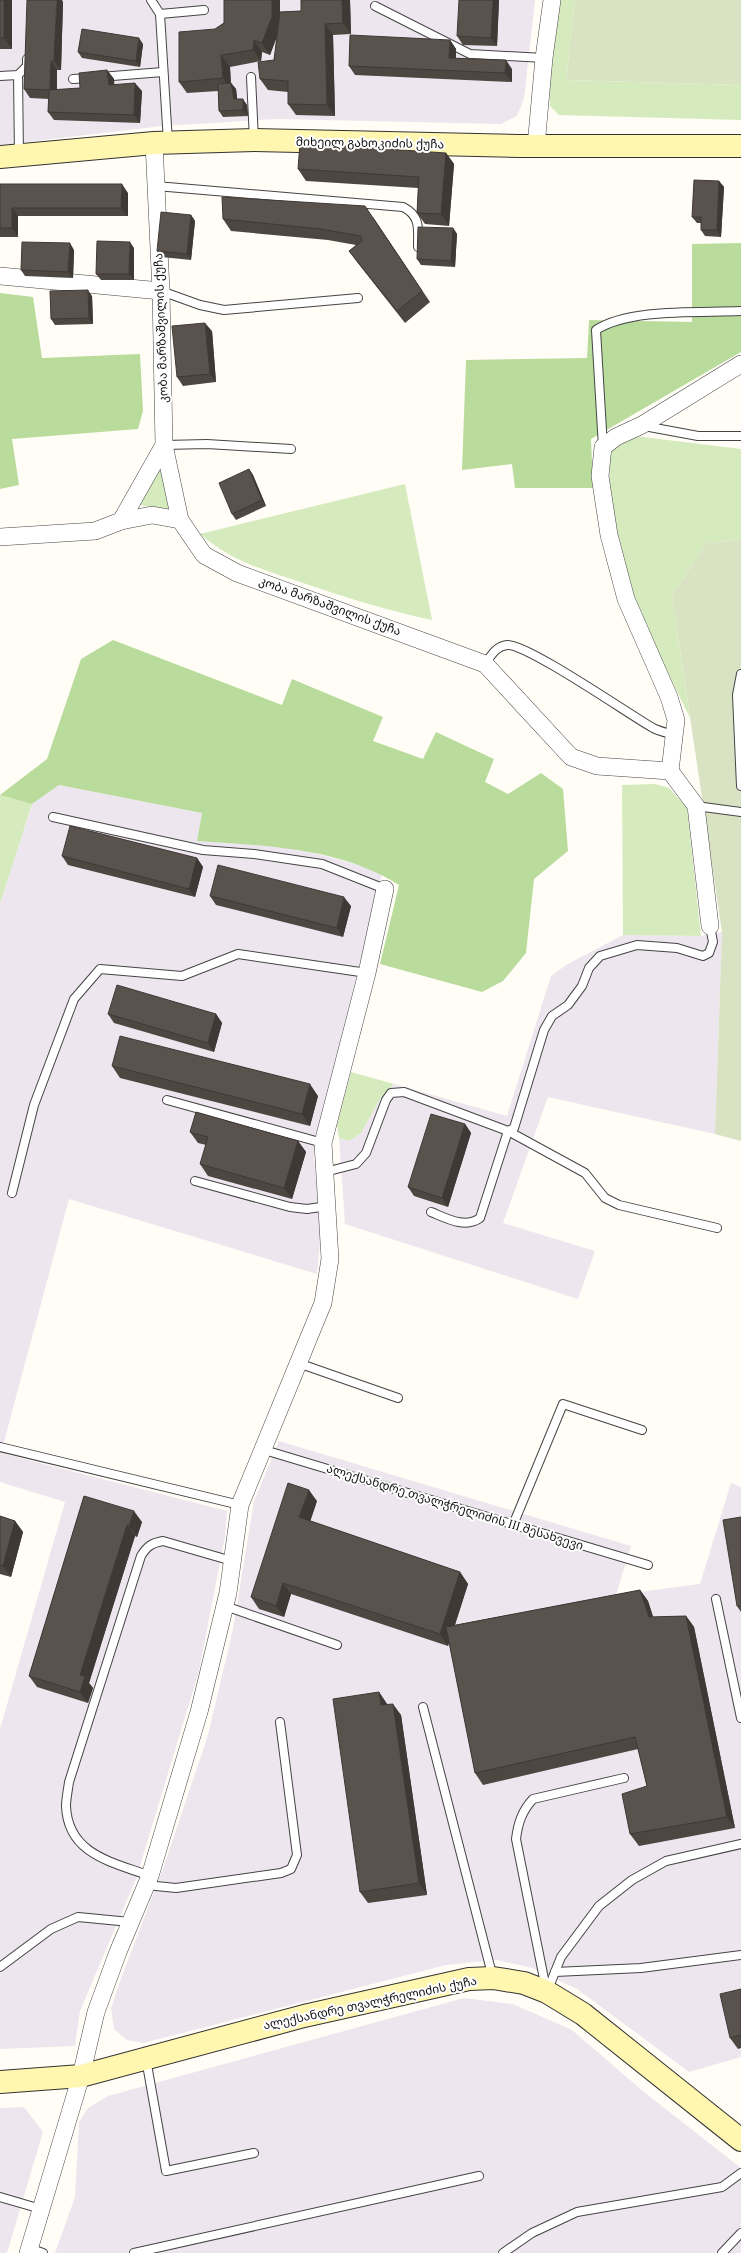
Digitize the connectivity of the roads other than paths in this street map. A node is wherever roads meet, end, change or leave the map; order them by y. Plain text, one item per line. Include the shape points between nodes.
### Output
1 (151, 0) edge
2 (552, 0) edge
3 (375, 6) dead end
4 (204, 10) dead end
5 (160, 14) junction
6 (28, 50) edge
7 (544, 58) junction
8 (163, 72) junction
9 (18, 75) junction
10 (0, 76) edge
11 (251, 77) dead end
12 (73, 79) dead end
13 (254, 140) junction
14 (161, 143) junction
15 (536, 146) junction
16 (741, 146) edge
17 (10, 156) edge
18 (156, 186) junction
19 (419, 254) edge
20 (0, 276) edge
21 (160, 291) junction
22 (358, 298) dead end
23 (741, 311) edge
24 (741, 364) edge
25 (642, 425) junction
26 (741, 436) edge
27 (164, 445) junction
28 (603, 447) junction
29 (291, 449) dead end
30 (180, 520) junction
31 (121, 521) junction
32 (0, 537) edge
33 (485, 664) junction
34 (741, 674) edge
35 (739, 694) edge
36 (674, 734) junction
37 (670, 771) junction
38 (741, 786) edge
39 (696, 806) junction
40 (741, 812) edge
41 (53, 817) dead end
42 (385, 889) joint
43 (710, 926) joint
44 (367, 973) junction
45 (167, 1100) dead end
46 (508, 1131) junction
47 (323, 1144) junction
48 (325, 1172) junction
49 (195, 1181) dead end
50 (12, 1192) dead end
51 (328, 1206) junction
52 (431, 1212) dead end
53 (718, 1228) dead end
54 (298, 1363) junction
55 (398, 1398) dead end
56 (642, 1430) dead end
57 (0, 1448) edge
58 (262, 1450) junction
59 (240, 1505) junction
60 (513, 1524) junction
61 (232, 1561) junction
62 (648, 1565) dead end
63 (716, 1599) dead end
64 (225, 1606) junction
65 (337, 1645) dead end
66 (423, 1707) dead end
67 (741, 1718) edge
68 (280, 1722) dead end
69 (624, 1778) dead end
70 (741, 1844) edge
71 (148, 1880) junction
72 (130, 1922) junction
73 (741, 1955) edge
74 (0, 1967) edge
75 (493, 1978) junction
76 (551, 1982) junction
77 (146, 2058) junction
78 (82, 2076) junction
79 (0, 2082) edge
80 (741, 2140) edge
81 (254, 2153) dead end
82 (479, 2176) dead end
83 (740, 2178) edge
84 (0, 2197) edge
85 (41, 2209) junction
86 (741, 2233) edge
87 (33, 2251) edge
88 (134, 2253) edge
89 (503, 2253) edge
90 (722, 2253) edge

1 - 5 lane
2 - 7 street
3 - 7 lane via 470,54
4 - 5 lane
5 - 8 lane
6 - 9 lane via 27,66
7 - 15 street
8 - 12 lane
8 - 14 lane
9 - 10 lane
9 - 17 lane
11 - 13 lane
13 - 14 street, მიხეილ გახოკიძის ქუჩა
13 - 15 street, მიხეილ გახოკიძის ქუჩა
14 - 17 street, მიხეილ გახოკიძის ქუჩა
14 - 18 street, კობა მარზაშვილის ქუჩა
15 - 16 street, მიხეილ გახოკიძის ქუჩა
18 - 19 lane via 403,207 412,212 417,222
18 - 21 street, კობა მარზაშვილის ქუჩა
20 - 21 street
21 - 22 lane via 200,305 224,310
21 - 27 street, კობა მარზაშვილის ქუჩა
23 - 28 lane via 636,315 605,324 596,330
24 - 25 street
25 - 26 lane via 698,436
25 - 28 street via 616,437
27 - 29 lane via 207,444
27 - 30 street, კობა მარზაშვილის ქუჩა
27 - 31 street
28 - 36 street via 600,476 608,535 626,598 669,697 676,720
30 - 31 street via 152,515
30 - 33 street, კობა მარზაშვილის ქუჩა via 204,555 237,572
31 - 32 street via 95,531
33 - 36 lane via 496,648 508,645 521,649 572,677 655,729
33 - 37 street, კობა მარზაშვილის ქუჩა via 571,757 597,766
34 - 35 lane
35 - 38 lane
36 - 37 street
37 - 39 street
39 - 40 lane
39 - 43 street
41 - 42 lane via 203,850 322,864
42 - 44 street
43 - 46 lane via 713,942 709,953 703,956 677,948 637,945 600,956 589,968 582,986 568,1005 552,1016 544,1030 517,1122 514,1128
44 - 47 street
44 - 50 lane via 238,954 182,976 100,969 74,999 34,1105
45 - 47 lane
46 - 48 lane via 404,1092 391,1093 366,1153 356,1164
46 - 52 lane via 480,1218 467,1223
46 - 53 lane via 585,1173 605,1198
47 - 48 street
48 - 51 street
49 - 51 lane via 290,1207 307,1209
51 - 54 street via 330,1259 323,1302
54 - 55 lane
54 - 58 street
56 - 60 lane via 563,1404
57 - 59 lane
58 - 59 street
58 - 60 lane, ალექსანდრე თვალჭრელიძის III შესახვევი
59 - 61 street
60 - 62 lane, ალექსანდრე თვალჭრელიძის III შესახვევი
61 - 64 street
61 - 71 lane via 163,1541 153,1542 140,1556 69,1782 66,1807 78,1843 92,1854
63 - 67 lane
64 - 65 lane
64 - 71 street via 200,1712
66 - 75 lane
68 - 71 lane via 297,1855 291,1869 281,1873 176,1888 164,1888
69 - 76 lane via 534,1799 524,1809 518,1825 516,1839
70 - 76 lane via 666,1861 632,1880 599,1906 561,1957
71 - 72 street
72 - 74 lane via 78,1917 51,1929
72 - 78 street via 96,2012
73 - 76 lane
75 - 76 street, ალექსანდრე თვალჭრელიძის ქუჩა via 524,1983
75 - 77 street, ალექსანდრე თვალჭრელიძის ქუჩა via 469,1979 304,2016
76 - 80 street, ალექსანდრე თვალჭრელიძის ქუჩა via 582,2014
77 - 78 street, ალექსანდრე თვალჭრელიძის ქუჩა
77 - 81 lane via 166,2171
78 - 79 street, ალექსანდრე თვალჭრელიძის ქუჩა
78 - 85 street
82 - 88 lane
83 - 89 lane via 722,2187 577,2212 532,2233
84 - 85 lane
85 - 87 street
86 - 90 lane

